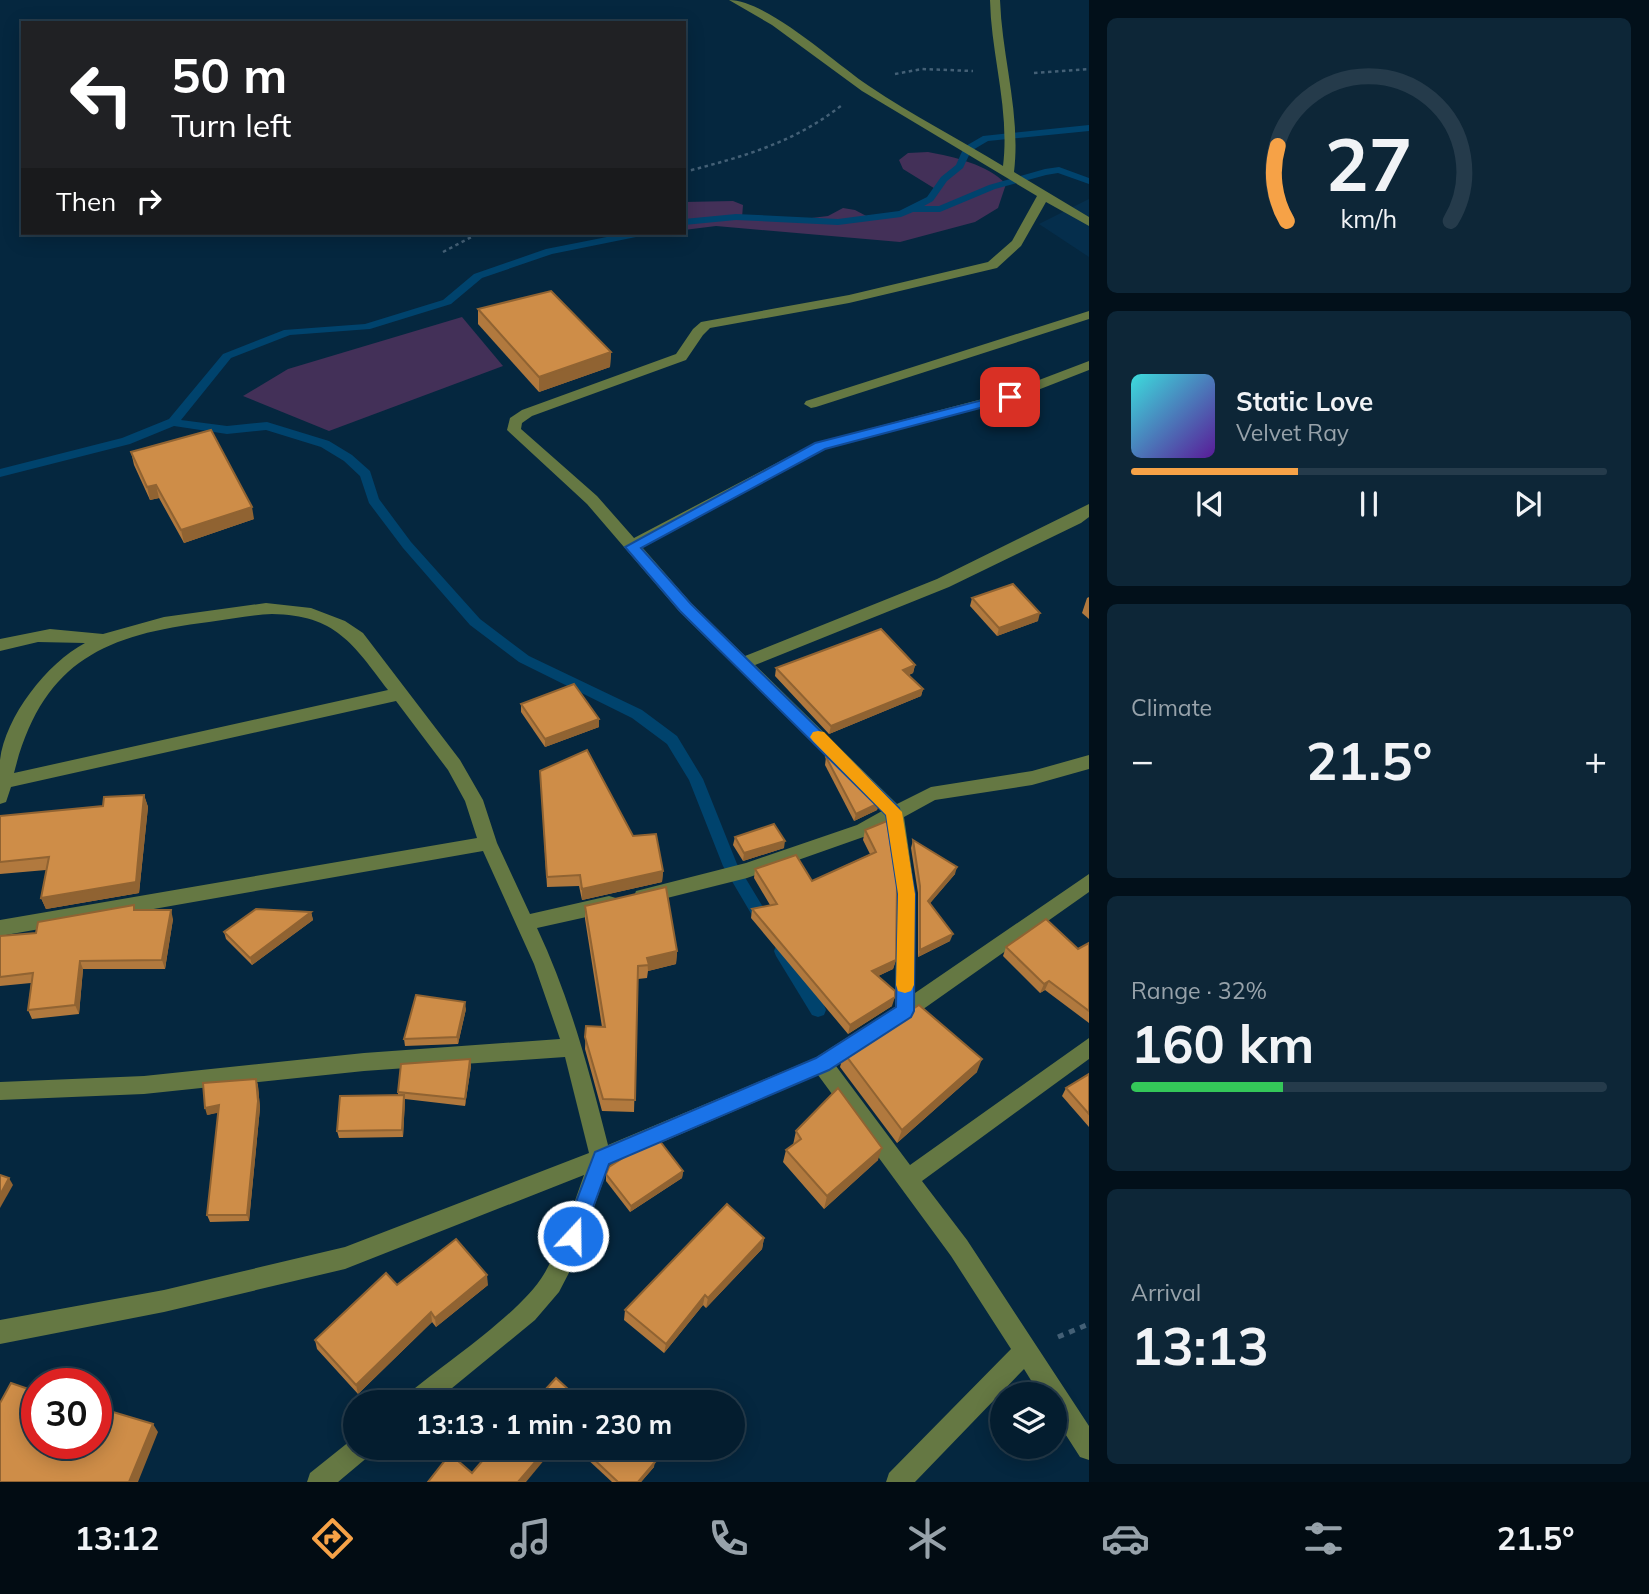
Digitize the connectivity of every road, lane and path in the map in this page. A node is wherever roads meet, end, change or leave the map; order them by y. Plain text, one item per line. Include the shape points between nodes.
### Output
1 (734, 0) edge
2 (995, 0) edge
3 (1008, 174) junction
4 (1043, 195) junction
5 (1089, 222) edge
6 (476, 235) edge
7 (443, 252) dead end
8 (1089, 315) edge
9 (1089, 365) edge
10 (811, 404) dead end
11 (1089, 509) edge
12 (632, 547) junction
13 (102, 639) junction
14 (0, 645) edge
15 (744, 663) junction
16 (402, 693) junction
17 (1089, 762) edge
18 (1, 789) edge
19 (894, 812) junction
20 (488, 843) junction
21 (1089, 882) edge
22 (524, 923) junction
23 (0, 928) edge
24 (905, 1011) junction
25 (573, 1047) junction
26 (1089, 1047) edge
27 (822, 1064) junction
28 (0, 1091) edge
29 (601, 1158) junction
30 (908, 1179) junction
31 (0, 1332) edge
32 (1025, 1351) junction
33 (1046, 1382) edge
34 (431, 1390) edge
35 (1067, 1414) edge
36 (1089, 1448) edge
37 (345, 1460) edge
38 (319, 1482) edge
39 (898, 1482) edge

1 - 3 street via 776,23 866,89
2 - 3 street via 994,28 1011,124 1013,152
3 - 4 street
4 - 5 street
4 - 12 street via 1014,248 992,264 826,304 706,325 698,329 689,351 681,357 519,418 514,430 592,500
6 - 7 path
8 - 10 street
9 - 12 street via 1010,397 820,446
11 - 15 street via 943,583
12 - 15 street via 685,607
13 - 14 street via 66,633
13 - 16 street via 128,629 195,618 276,608 299,611 342,625
13 - 18 street via 68,661 26,713
15 - 19 street
16 - 18 street
16 - 20 street via 454,765 474,800
17 - 19 street via 1032,778 962,786 931,794
19 - 22 street via 863,830 747,870
19 - 24 street via 906,894
20 - 22 street
20 - 23 street
21 - 24 street
22 - 25 street via 544,964
24 - 27 street
25 - 28 street via 144,1085
25 - 29 street
26 - 30 street
27 - 29 street
27 - 30 street
29 - 31 street via 345,1258 164,1301
29 - 34 street via 551,1284 527,1312
30 - 32 street
32 - 33 street
32 - 39 street
35 - 36 street
37 - 38 street

